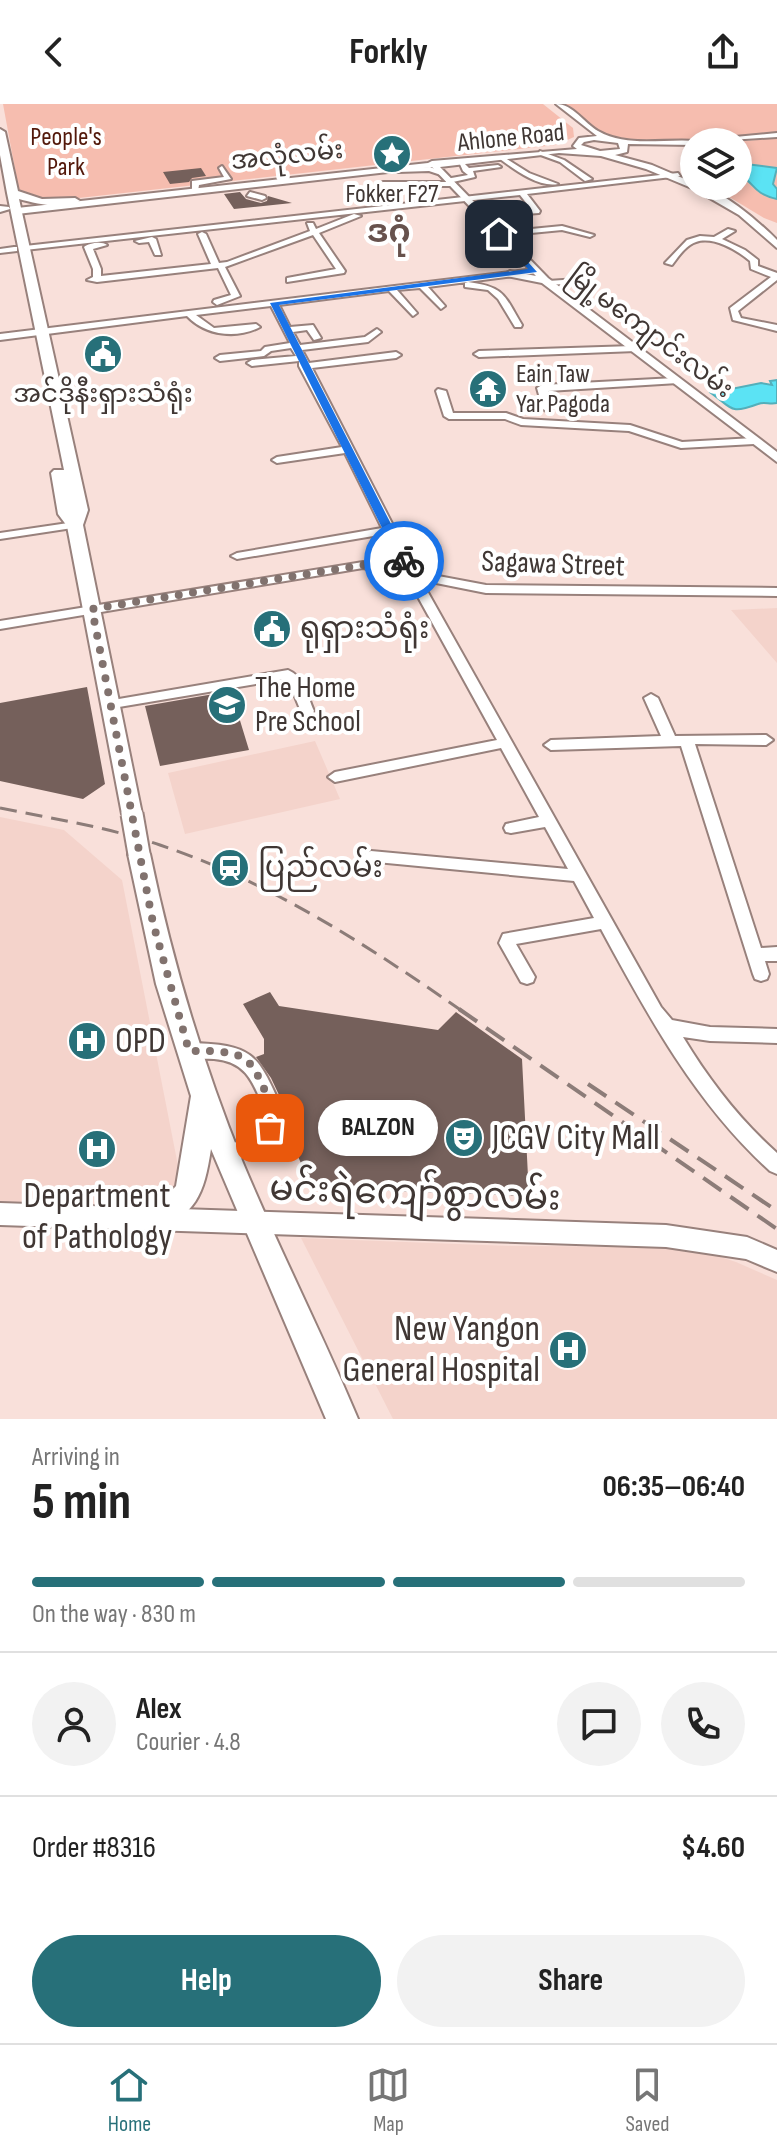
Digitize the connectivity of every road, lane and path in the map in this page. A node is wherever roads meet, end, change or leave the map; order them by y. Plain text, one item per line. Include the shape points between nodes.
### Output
1 (548, 104) edge
2 (560, 104) edge
3 (573, 119) junction
4 (0, 132) edge
5 (777, 136) edge
6 (608, 138) junction
7 (752, 138) edge
8 (752, 139) edge
9 (581, 141) junction
10 (680, 145) edge
11 (623, 147) junction
12 (590, 152) junction
13 (540, 153) junction
14 (603, 154) junction
15 (500, 163) junction
16 (463, 166) junction
17 (436, 167) junction
18 (222, 168) dead end
19 (674, 176) junction
20 (680, 178) edge
21 (588, 179) dead end
22 (451, 182) junction
23 (383, 184) dead end
24 (554, 184) dead end
25 (4, 187) edge
26 (195, 189) junction
27 (522, 193) junction
28 (250, 194) dead end
29 (262, 198) dead end
30 (466, 199) junction
31 (728, 200) edge
32 (94, 201) junction
33 (70, 203) junction
34 (8, 210) edge
35 (368, 210) junction
36 (750, 214) junction
37 (586, 222) dead end
38 (20, 226) junction
39 (512, 226) dead end
40 (493, 227) junction
41 (562, 228) junction
42 (315, 231) junction
43 (731, 231) dead end
44 (202, 234) junction
45 (590, 235) dead end
46 (152, 239) junction
47 (776, 239) edge
48 (713, 241) junction
49 (20, 249) junction
50 (0, 251) edge
51 (91, 253) junction
52 (158, 253) dead end
53 (77, 255) dead end
54 (669, 263) dead end
55 (218, 266) junction
56 (510, 274) junction
57 (543, 275) junction
58 (290, 280) dead end
59 (461, 281) junction
60 (578, 281) dead end
61 (422, 285) junction
62 (764, 285) junction
63 (777, 288) edge
64 (391, 289) junction
65 (274, 303) junction
66 (441, 306) dead end
67 (413, 313) dead end
68 (115, 314) dead end
69 (190, 314) junction
70 (251, 315) dead end
71 (304, 322) dead end
72 (518, 325) dead end
73 (285, 327) junction
74 (777, 328) edge
75 (37, 332) junction
76 (377, 332) dead end
77 (0, 337) edge
78 (317, 338) dead end
79 (633, 349) junction
80 (298, 354) junction
81 (479, 354) dead end
82 (396, 355) dead end
83 (220, 358) dead end
84 (252, 363) dead end
85 (675, 381) junction
86 (441, 391) dead end
87 (577, 402) dead end
88 (754, 441) junction
89 (346, 450) junction
90 (777, 458) edge
91 (277, 460) dead end
92 (75, 525) junction
93 (388, 530) junction
94 (0, 536) edge
95 (400, 553) junction
96 (237, 556) dead end
97 (363, 565) junction
98 (411, 573) junction
99 (777, 592) edge
100 (92, 609) junction
101 (0, 625) edge
102 (651, 698) dead end
103 (113, 704) junction
104 (307, 711) dead end
105 (670, 740) junction
106 (766, 740) dead end
107 (687, 742) junction
108 (505, 743) junction
109 (551, 745) dead end
110 (335, 777) dead end
111 (548, 821) junction
112 (511, 828) dead end
113 (371, 857) dead end
114 (580, 876) junction
115 (605, 922) junction
116 (777, 954) edge
117 (755, 955) junction
118 (761, 974) dead end
119 (527, 977) dead end
120 (669, 1027) junction
121 (777, 1036) edge
122 (189, 1051) junction
123 (204, 1097) junction
124 (229, 1158) junction
125 (777, 1165) edge
126 (0, 1214) edge
127 (152, 1219) junction
128 (255, 1223) junction
129 (777, 1261) edge
130 (342, 1419) edge

1 - 3 main road
2 - 3 main road
3 - 6 main road
3 - 9 main road
4 - 25 highway
5 - 7 main road
5 - 8 main road
6 - 9 main road, အလုံလမ်း
6 - 11 main road
9 - 12 main road via 577,146
9 - 17 main road, အလုံလမ်း
10 - 11 main road
11 - 14 main road
11 - 19 main road
12 - 13 main road, Ahlone Road
12 - 14 main road, Ahlone Road
13 - 15 main road, Ahlone Road
13 - 21 street
14 - 19 main road
15 - 16 main road, Ahlone Road
15 - 24 street
16 - 17 main road, Ahlone Road
16 - 22 street via 471,178
17 - 22 main road, မြို့မကျောင်းလမ်း
17 - 26 main road, အလုံလမ်း
17 - 32 main road, အလုံလမ်း
18 - 26 street via 229,178 195,183
19 - 20 main road
19 - 27 street
19 - 36 main road
22 - 23 street
22 - 30 main road, မြို့မကျောင်းလမ်း
25 - 33 highway via 41,202
25 - 34 highway
26 - 32 main road, အလုံလမ်း
27 - 30 street
27 - 40 street via 536,211 494,214
28 - 29 street
30 - 35 street
30 - 40 main road, မြို့မကျောင်းလမ်း
31 - 36 main road
32 - 33 main road, အလုံလမ်း
33 - 34 main road, အလုံလမ်း
33 - 38 highway
34 - 38 highway
34 - 49 highway
35 - 42 street
35 - 49 street
36 - 47 main road
37 - 41 street
38 - 49 highway
39 - 40 street
40 - 41 street
40 - 57 main road, မြို့မကျောင်းလမ်း
41 - 45 street
42 - 44 street via 307,223
42 - 55 street
42 - 58 street via 341,271
43 - 48 street
44 - 46 street
44 - 55 street
46 - 51 street via 88,247
46 - 52 street
48 - 54 street via 692,240
48 - 62 street via 745,251 754,267 777,276
49 - 50 street
49 - 75 highway
51 - 53 street
51 - 55 street via 97,269 94,280
55 - 68 street via 233,299
56 - 57 main road
56 - 57 main road via 524,269
56 - 59 street
57 - 60 street
57 - 79 main road, မြို့မကျောင်းလမ်း
59 - 61 street
59 - 72 street via 490,288
61 - 64 street
61 - 66 street
62 - 63 street
62 - 74 street via 733,310 733,317
64 - 65 street
64 - 67 street
65 - 69 street
65 - 73 street
69 - 70 street via 211,332 258,330
69 - 75 street
71 - 73 street
73 - 78 street via 310,327
73 - 80 street
75 - 77 street
75 - 92 highway via 66,514
76 - 80 street via 366,340
79 - 81 street
79 - 85 main road, မြို့မကျောင်းလမ်း
80 - 82 street
80 - 83 street via 268,349
80 - 84 street
80 - 89 street
85 - 87 street via 644,387 542,388 547,406
85 - 88 main road, မြို့မကျောင်းလမ်း
86 - 88 street via 451,416 630,428 681,445
88 - 90 main road, မြို့မကျောင်းလမ်း
89 - 91 street
89 - 93 street
92 - 94 street
92 - 100 highway
93 - 95 street
93 - 96 street
95 - 97 street
95 - 98 street
97 - 98 street, Sagawa Street
97 - 100 street, Sagawa Street
98 - 99 street, Sagawa Street via 486,589
98 - 108 street
100 - 101 street, Sagawa Street
100 - 103 highway
102 - 105 street
103 - 104 street via 288,674
103 - 122 highway, bridge via 162,962
105 - 107 street
105 - 109 street
106 - 107 street
107 - 117 street
108 - 110 street
108 - 111 street
111 - 112 street
111 - 114 street
113 - 114 street
114 - 115 street
115 - 119 street via 509,939
115 - 120 street via 655,1012
116 - 117 street
117 - 118 street
120 - 121 street
120 - 125 street via 722,1109
122 - 123 highway
122 - 124 street via 234,1052 250,1061 276,1115 270,1128
123 - 124 highway
123 - 127 highway via 185,1196
124 - 128 highway
126 - 127 main road, မင်းရဲကျော်စွာလမ်း
127 - 128 main road, မင်းရဲကျော်စွာလမ်း
128 - 129 main road, မင်းရဲကျော်စွာလမ်း via 666,1236 747,1248
128 - 130 highway

